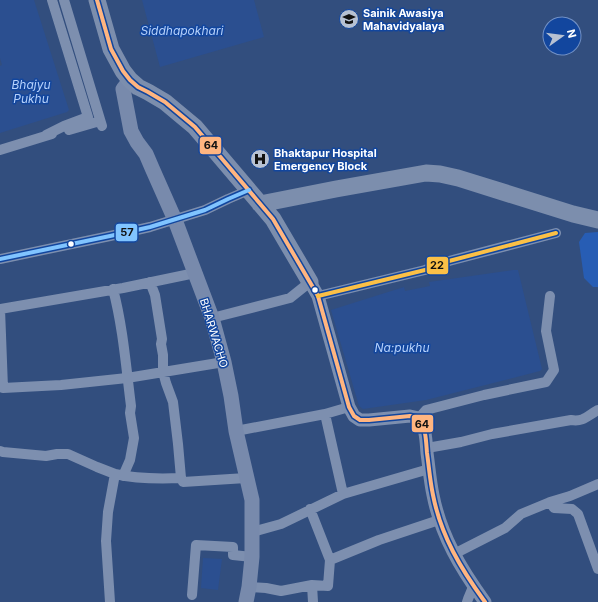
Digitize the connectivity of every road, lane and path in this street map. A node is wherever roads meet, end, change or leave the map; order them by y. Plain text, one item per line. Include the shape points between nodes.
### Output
1 (52, 0) edge
2 (64, 0) edge
3 (97, 0) edge
4 (130, 80) junction
5 (46, 135) junction
6 (0, 150) edge
7 (249, 190) junction
8 (260, 204) junction
9 (175, 220) junction
10 (598, 220) edge
11 (556, 233) dead end
12 (0, 259) edge
13 (195, 273) junction
14 (150, 282) junction
15 (114, 289) junction
16 (314, 289) junction
17 (550, 296) dead end
18 (0, 305) edge
19 (0, 309) edge
20 (212, 318) junction
21 (224, 362) junction
22 (163, 372) junction
23 (128, 378) junction
24 (2, 387) edge
25 (349, 407) junction
26 (598, 410) edge
27 (325, 414) junction
28 (419, 418) junction
29 (236, 431) junction
30 (426, 448) junction
31 (0, 451) edge
32 (429, 469) junction
33 (119, 475) junction
34 (181, 478) junction
35 (246, 478) junction
36 (598, 484) edge
37 (343, 494) junction
38 (550, 502) junction
39 (310, 509) junction
40 (439, 520) junction
41 (252, 532) junction
42 (454, 554) junction
43 (252, 557) junction
44 (330, 560) junction
45 (598, 569) edge
46 (312, 585) junction
47 (249, 587) junction
48 (474, 587) junction
49 (192, 595) dead end
50 (110, 602) edge
51 (246, 602) edge
52 (313, 602) edge
53 (467, 602) edge
54 (484, 602) edge

1 - 5 street via 88,117
2 - 5 street via 101,124
3 - 4 main road via 111,49
4 - 7 main road via 165,102 195,127
4 - 9 main road, BHARWACHO via 122,88 131,131 146,154
5 - 6 street
7 - 8 main road
7 - 9 street
8 - 10 main road via 426,173 458,178
8 - 16 main road via 273,220
9 - 12 street
9 - 13 main road, BHARWACHO
11 - 16 street via 449,261 426,270
13 - 14 street
13 - 20 main road, BHARWACHO
14 - 15 street
14 - 22 street via 157,304
15 - 19 street
15 - 23 street
16 - 20 street via 290,298
16 - 25 street
17 - 28 street via 546,331 554,370 546,382 426,410
18 - 19 street
19 - 24 street
20 - 21 main road, BHARWACHO
21 - 22 street
21 - 29 main road, BHARWACHO
22 - 23 street
22 - 34 street via 173,402
23 - 24 street via 61,385
23 - 33 street via 134,438 130,460
25 - 27 street
25 - 28 street via 360,420 410,416
26 - 30 street via 586,419 535,426
27 - 29 street
27 - 37 street
28 - 30 street via 424,428
29 - 35 main road, BHARWACHO
30 - 32 street
31 - 33 street via 46,456 68,454
32 - 37 street
32 - 40 street
33 - 34 street via 130,478
33 - 50 street via 108,512 106,541
34 - 35 street via 183,482
35 - 41 main road, BHARWACHO via 252,500
36 - 38 street
37 - 39 street
38 - 42 street via 521,514 505,528
38 - 45 street via 554,508 572,509 578,514
39 - 41 street via 281,524
39 - 44 street
40 - 42 street
40 - 44 street
41 - 43 main road, BHARWACHO
42 - 48 street
43 - 47 main road, BHARWACHO
43 - 49 street via 233,555 233,547 196,545
44 - 46 street via 328,586
46 - 47 street via 281,591
46 - 52 street
47 - 51 main road, BHARWACHO
48 - 53 street
48 - 54 street

